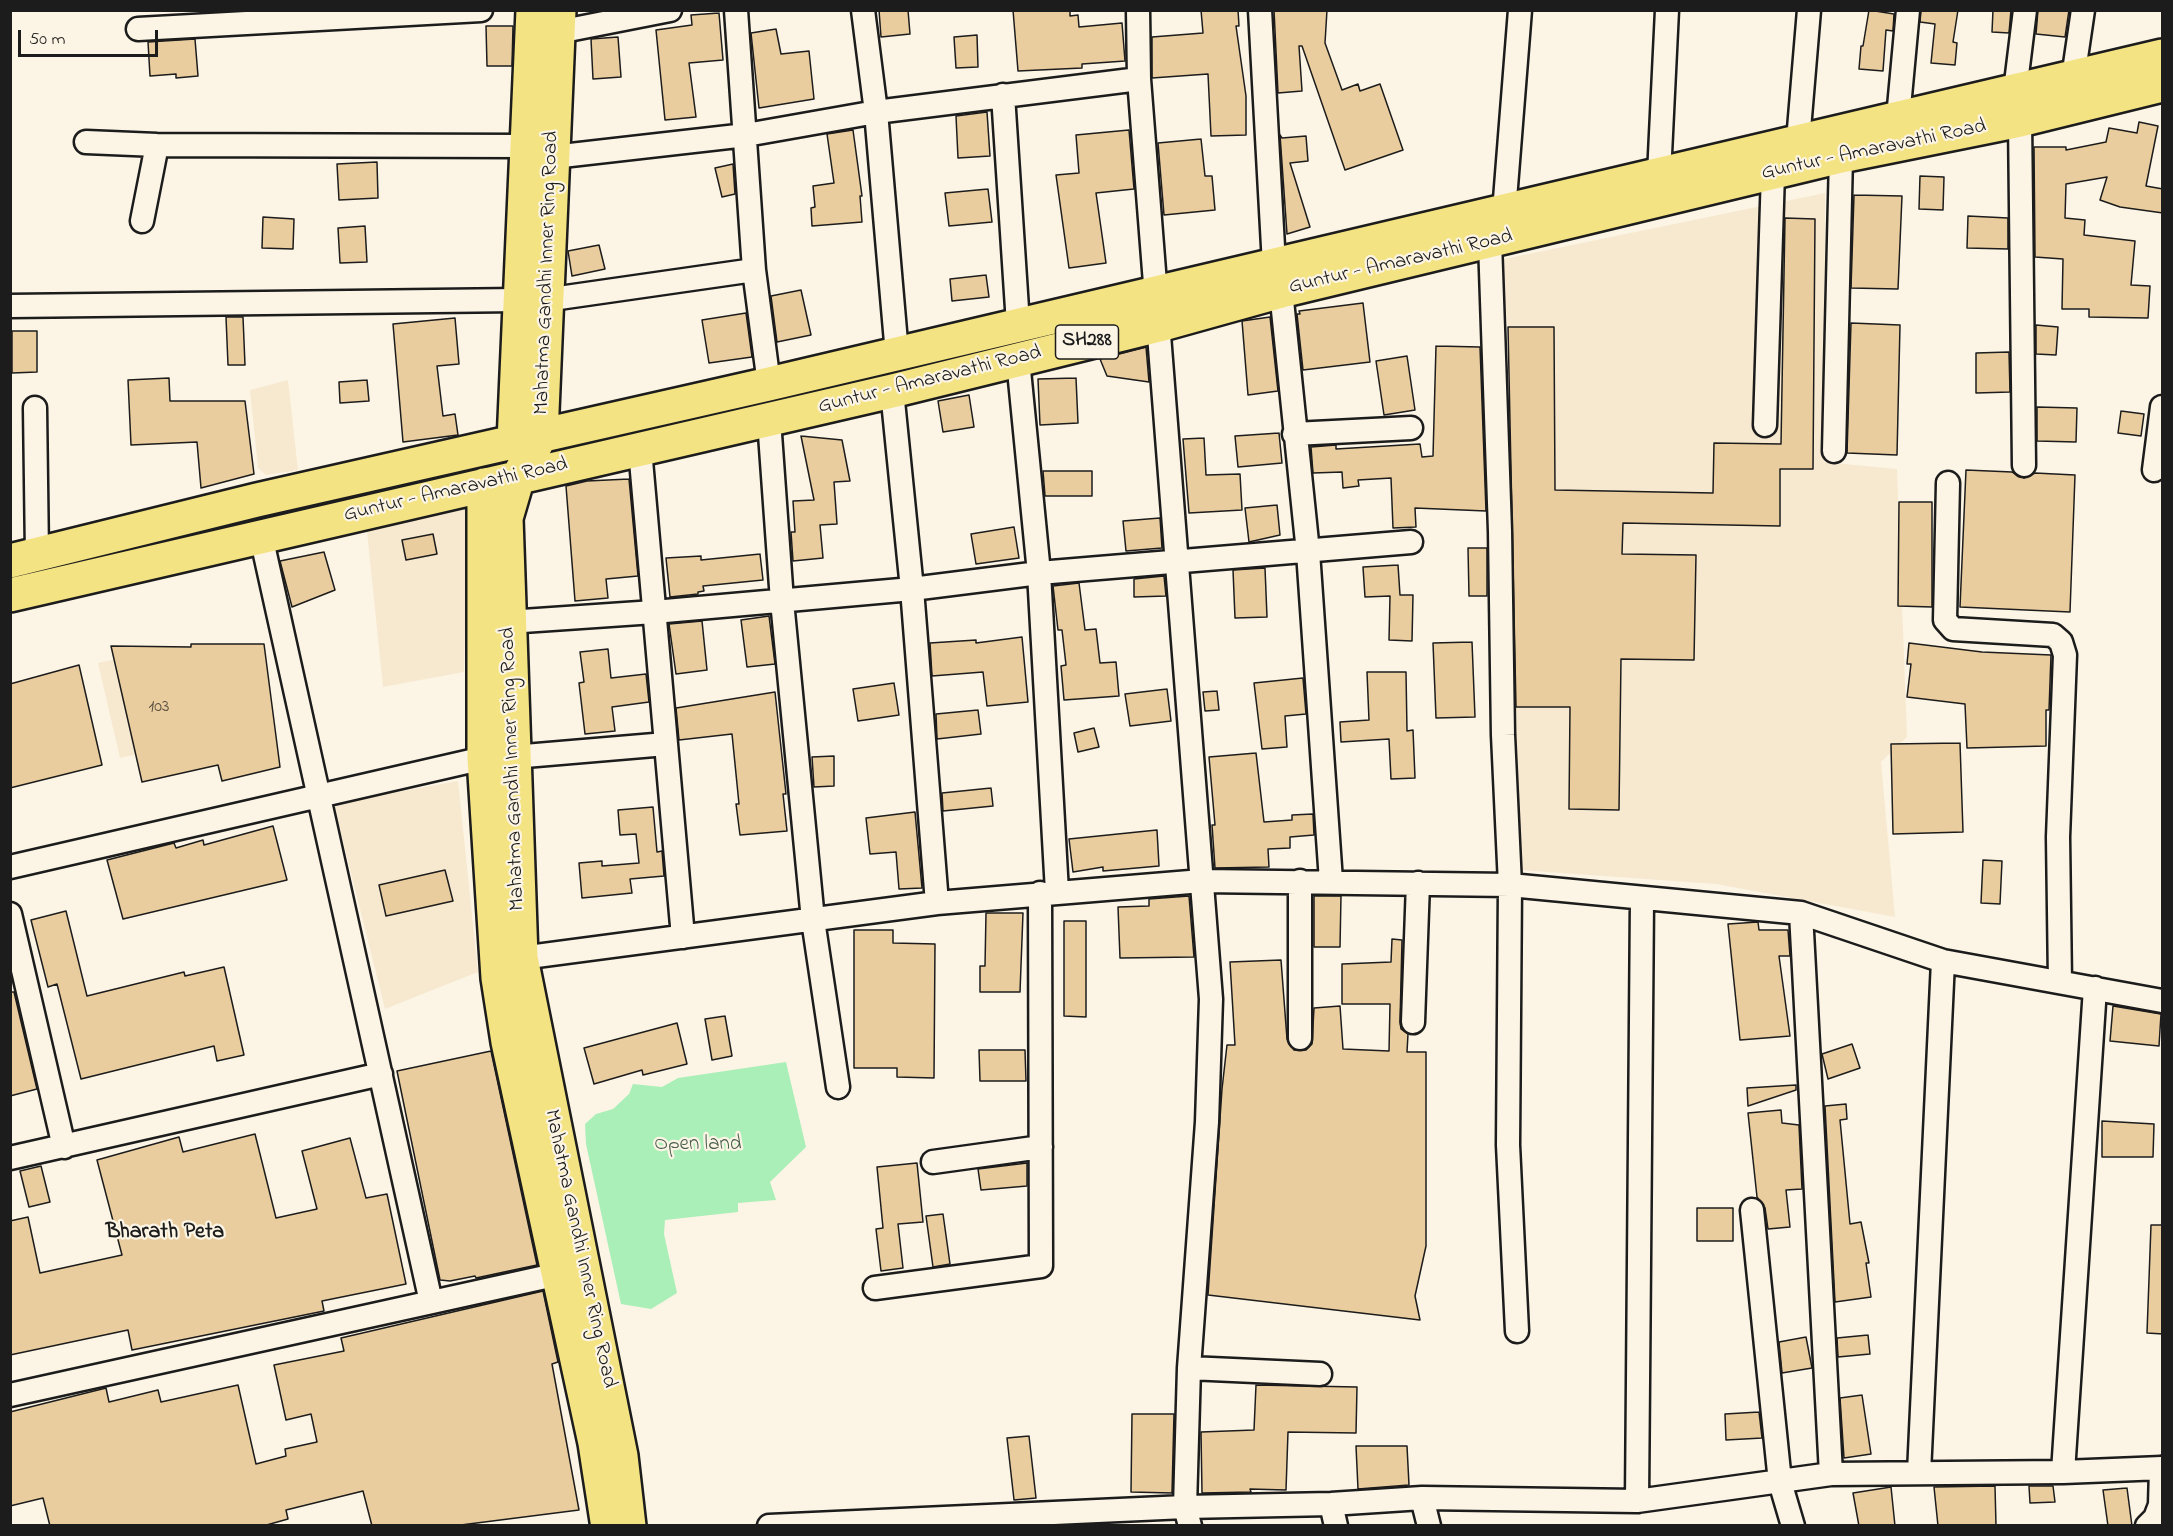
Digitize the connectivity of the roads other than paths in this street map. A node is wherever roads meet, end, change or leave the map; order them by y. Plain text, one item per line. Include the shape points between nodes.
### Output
1 (482, 10) edge
2 (533, 10) edge
3 (670, 10) edge
4 (736, 10) edge
5 (863, 10) edge
6 (1138, 10) edge
7 (1260, 10) edge
8 (1520, 10) edge
9 (1668, 10) edge
10 (1809, 10) edge
11 (1908, 10) edge
12 (2025, 10) edge
13 (2083, 10) edge
14 (558, 21) edge
15 (138, 28) dead end
16 (2163, 56) edge
17 (2073, 78) junction
18 (1140, 79) junction
19 (2163, 85) edge
20 (1003, 96) junction
21 (2017, 105) junction
22 (876, 112) junction
23 (1898, 118) junction
24 (746, 135) junction
25 (1798, 141) junction
26 (86, 142) dead end
27 (157, 145) junction
28 (540, 152) junction
29 (1841, 156) junction
30 (1773, 172) junction
31 (1659, 175) junction
32 (1504, 212) junction
33 (142, 221) dead end
34 (1490, 242) junction
35 (754, 270) junction
36 (1278, 278) junction
37 (1156, 292) junction
38 (532, 300) junction
39 (10, 306) edge
40 (1018, 324) junction
41 (1159, 325) junction
42 (897, 354) junction
43 (1018, 360) junction
44 (816, 373) junction
45 (769, 384) junction
46 (892, 391) junction
47 (823, 407) junction
48 (2163, 407) edge
49 (36, 408) dead end
50 (769, 420) junction
51 (1765, 425) dead end
52 (1412, 428) dead end
53 (1294, 434) junction
54 (527, 439) junction
55 (640, 448) junction
56 (1834, 451) dead end
57 (2024, 465) dead end
58 (2154, 470) dead end
59 (518, 477) junction
60 (1948, 483) dead end
61 (484, 484) junction
62 (261, 536) junction
63 (1411, 542) dead end
64 (87, 543) junction
65 (1308, 552) junction
66 (24, 558) edge
67 (1179, 562) junction
68 (1039, 573) junction
69 (95, 575) junction
70 (912, 589) junction
71 (10, 595) edge
72 (782, 601) junction
73 (654, 612) junction
74 (508, 622) junction
75 (666, 744) junction
76 (499, 758) junction
77 (317, 794) junction
78 (10, 867) edge
79 (1202, 881) junction
80 (1300, 881) junction
81 (1331, 881) junction
82 (1418, 882) junction
83 (1510, 885) junction
84 (1048, 893) junction
85 (1642, 900) junction
86 (937, 903) junction
87 (1801, 913) junction
88 (10, 914) edge
89 (813, 920) junction
90 (683, 936) junction
91 (521, 958) junction
92 (1943, 961) junction
93 (2060, 982) junction
94 (2095, 988) junction
95 (2163, 1001) edge
96 (1413, 1022) dead end
97 (1300, 1038) dead end
98 (381, 1074) junction
99 (838, 1087) dead end
100 (64, 1147) junction
101 (1041, 1148) junction
102 (10, 1158) edge
103 (933, 1162) dead end
104 (1752, 1210) dead end
105 (559, 1274) junction
106 (875, 1288) dead end
107 (431, 1302) junction
108 (1517, 1331) dead end
109 (1189, 1368) junction
110 (1320, 1374) dead end
111 (10, 1395) edge
112 (2162, 1468) edge
113 (2063, 1472) junction
114 (1919, 1473) junction
115 (1831, 1474) junction
116 (1779, 1482) junction
117 (1422, 1498) junction
118 (1637, 1501) junction
119 (1333, 1515) edge
120 (1187, 1516) edge
121 (969, 1521) edge
122 (837, 1524) edge
123 (608, 1526) edge
124 (629, 1526) edge
125 (769, 1526) edge
126 (1429, 1526) edge
127 (1793, 1526) edge
128 (2147, 1526) edge

1 - 15 street
2 - 28 main road, Mahatma Gandhi Inner Ring Road
3 - 14 street
4 - 24 street
5 - 22 street
6 - 18 street
7 - 36 street
8 - 32 street
9 - 31 street
10 - 25 street
11 - 23 street
12 - 21 street
13 - 17 street
14 - 28 main road, Mahatma Gandhi Inner Ring Road
16 - 17 main road, Guntur - Amaravathi Road / SH288
17 - 21 main road, Guntur - Amaravathi Road / SH288
18 - 20 street
18 - 37 street
19 - 21 main road, Guntur - Amaravathi Road / SH288
20 - 22 street
20 - 40 street
21 - 23 main road, Guntur - Amaravathi Road / SH288
21 - 29 main road, Guntur - Amaravathi Road / SH288
21 - 57 street
22 - 24 street
22 - 42 street
23 - 25 main road, Guntur - Amaravathi Road / SH288
24 - 28 street
24 - 35 street
25 - 31 main road, Guntur - Amaravathi Road / SH288
26 - 27 street
27 - 28 street
27 - 33 street
28 - 38 main road, Mahatma Gandhi Inner Ring Road
29 - 30 main road, Guntur - Amaravathi Road / SH288
29 - 56 street
30 - 34 main road, Guntur - Amaravathi Road / SH288
30 - 51 street
31 - 32 main road, Guntur - Amaravathi Road / SH288
32 - 36 main road, Guntur - Amaravathi Road / SH288
34 - 36 main road, Guntur - Amaravathi Road / SH288
34 - 83 street
35 - 38 street
35 - 45 street
36 - 37 main road, Guntur - Amaravathi Road / SH288
36 - 41 main road, Guntur - Amaravathi Road / SH288
36 - 53 street
37 - 40 main road, Guntur - Amaravathi Road / SH288
37 - 41 street
38 - 39 street
38 - 54 main road, Mahatma Gandhi Inner Ring Road
40 - 42 main road, Guntur - Amaravathi Road / SH288
41 - 43 main road, Guntur - Amaravathi Road / SH288
41 - 67 street
42 - 44 main road, Guntur - Amaravathi Road / SH288
43 - 46 main road, Guntur - Amaravathi Road / SH288
43 - 68 street
44 - 45 main road, Guntur - Amaravathi Road / SH288
44 - 47 main road
45 - 54 main road, Guntur - Amaravathi Road / SH288
46 - 47 main road, Guntur - Amaravathi Road / SH288
46 - 70 street
47 - 50 main road, Guntur - Amaravathi Road / SH288
48 - 58 street
49 - 66 street
50 - 55 main road, Guntur - Amaravathi Road / SH288
50 - 72 street
52 - 53 street
53 - 65 street
54 - 59 main road, Mahatma Gandhi Inner Ring Road
54 - 64 main road, Guntur - Amaravathi Road / SH288
55 - 59 main road, Guntur - Amaravathi Road / SH288
55 - 73 street
59 - 61 main road, Guntur - Amaravathi Road / SH288
59 - 74 main road, Mahatma Gandhi Inner Ring Road via 506,518
60 - 93 street via 1946,620 1953,629 2053,635 2061,642 2065,655 2058,837
61 - 62 main road, Guntur - Amaravathi Road / SH288
61 - 76 main road, Mahatma Gandhi Inner Ring Road
62 - 69 main road, Guntur - Amaravathi Road / SH288
62 - 77 street
63 - 65 street
64 - 66 main road, Guntur - Amaravathi Road / SH288
64 - 69 main road
65 - 67 street
65 - 81 street
67 - 68 street
67 - 79 street
68 - 70 street
68 - 84 street
69 - 71 main road, Guntur - Amaravathi Road / SH288
70 - 72 street
70 - 86 street
72 - 73 street
72 - 89 street
73 - 74 street
73 - 75 street
74 - 76 main road, Mahatma Gandhi Inner Ring Road
75 - 76 street
75 - 90 street
76 - 77 street
76 - 91 main road, Mahatma Gandhi Inner Ring Road
76 - 105 main road, Mahatma Gandhi Inner Ring Road via 498,978 508,1042
77 - 78 street
77 - 98 street
79 - 80 street
79 - 84 street
79 - 109 street via 1211,999 1207,1122
80 - 81 street
80 - 97 street
81 - 82 street
82 - 83 street
82 - 96 street
83 - 85 street
83 - 108 street via 1508,1145
84 - 86 street
84 - 101 street
85 - 87 street
85 - 118 street
86 - 89 street
87 - 92 street
87 - 115 street
88 - 100 street
89 - 90 street
89 - 99 street
90 - 91 street
91 - 124 main road, Mahatma Gandhi Inner Ring Road via 621,1456
92 - 93 street
92 - 114 street
93 - 94 street
94 - 95 street
94 - 113 street
98 - 100 street
98 - 107 street
100 - 102 street
101 - 103 street
101 - 106 street via 1041,1266
104 - 116 street
105 - 107 street
105 - 123 main road, Mahatma Gandhi Inner Ring Road via 595,1443
107 - 111 street
109 - 110 street
109 - 120 street
112 - 113 street
112 - 128 street via 2160,1504
113 - 114 street
114 - 115 street
115 - 116 street
116 - 118 street
116 - 127 street
117 - 118 street
117 - 119 street
117 - 126 street
119 - 120 street
120 - 121 street
121 - 122 street
122 - 125 street

